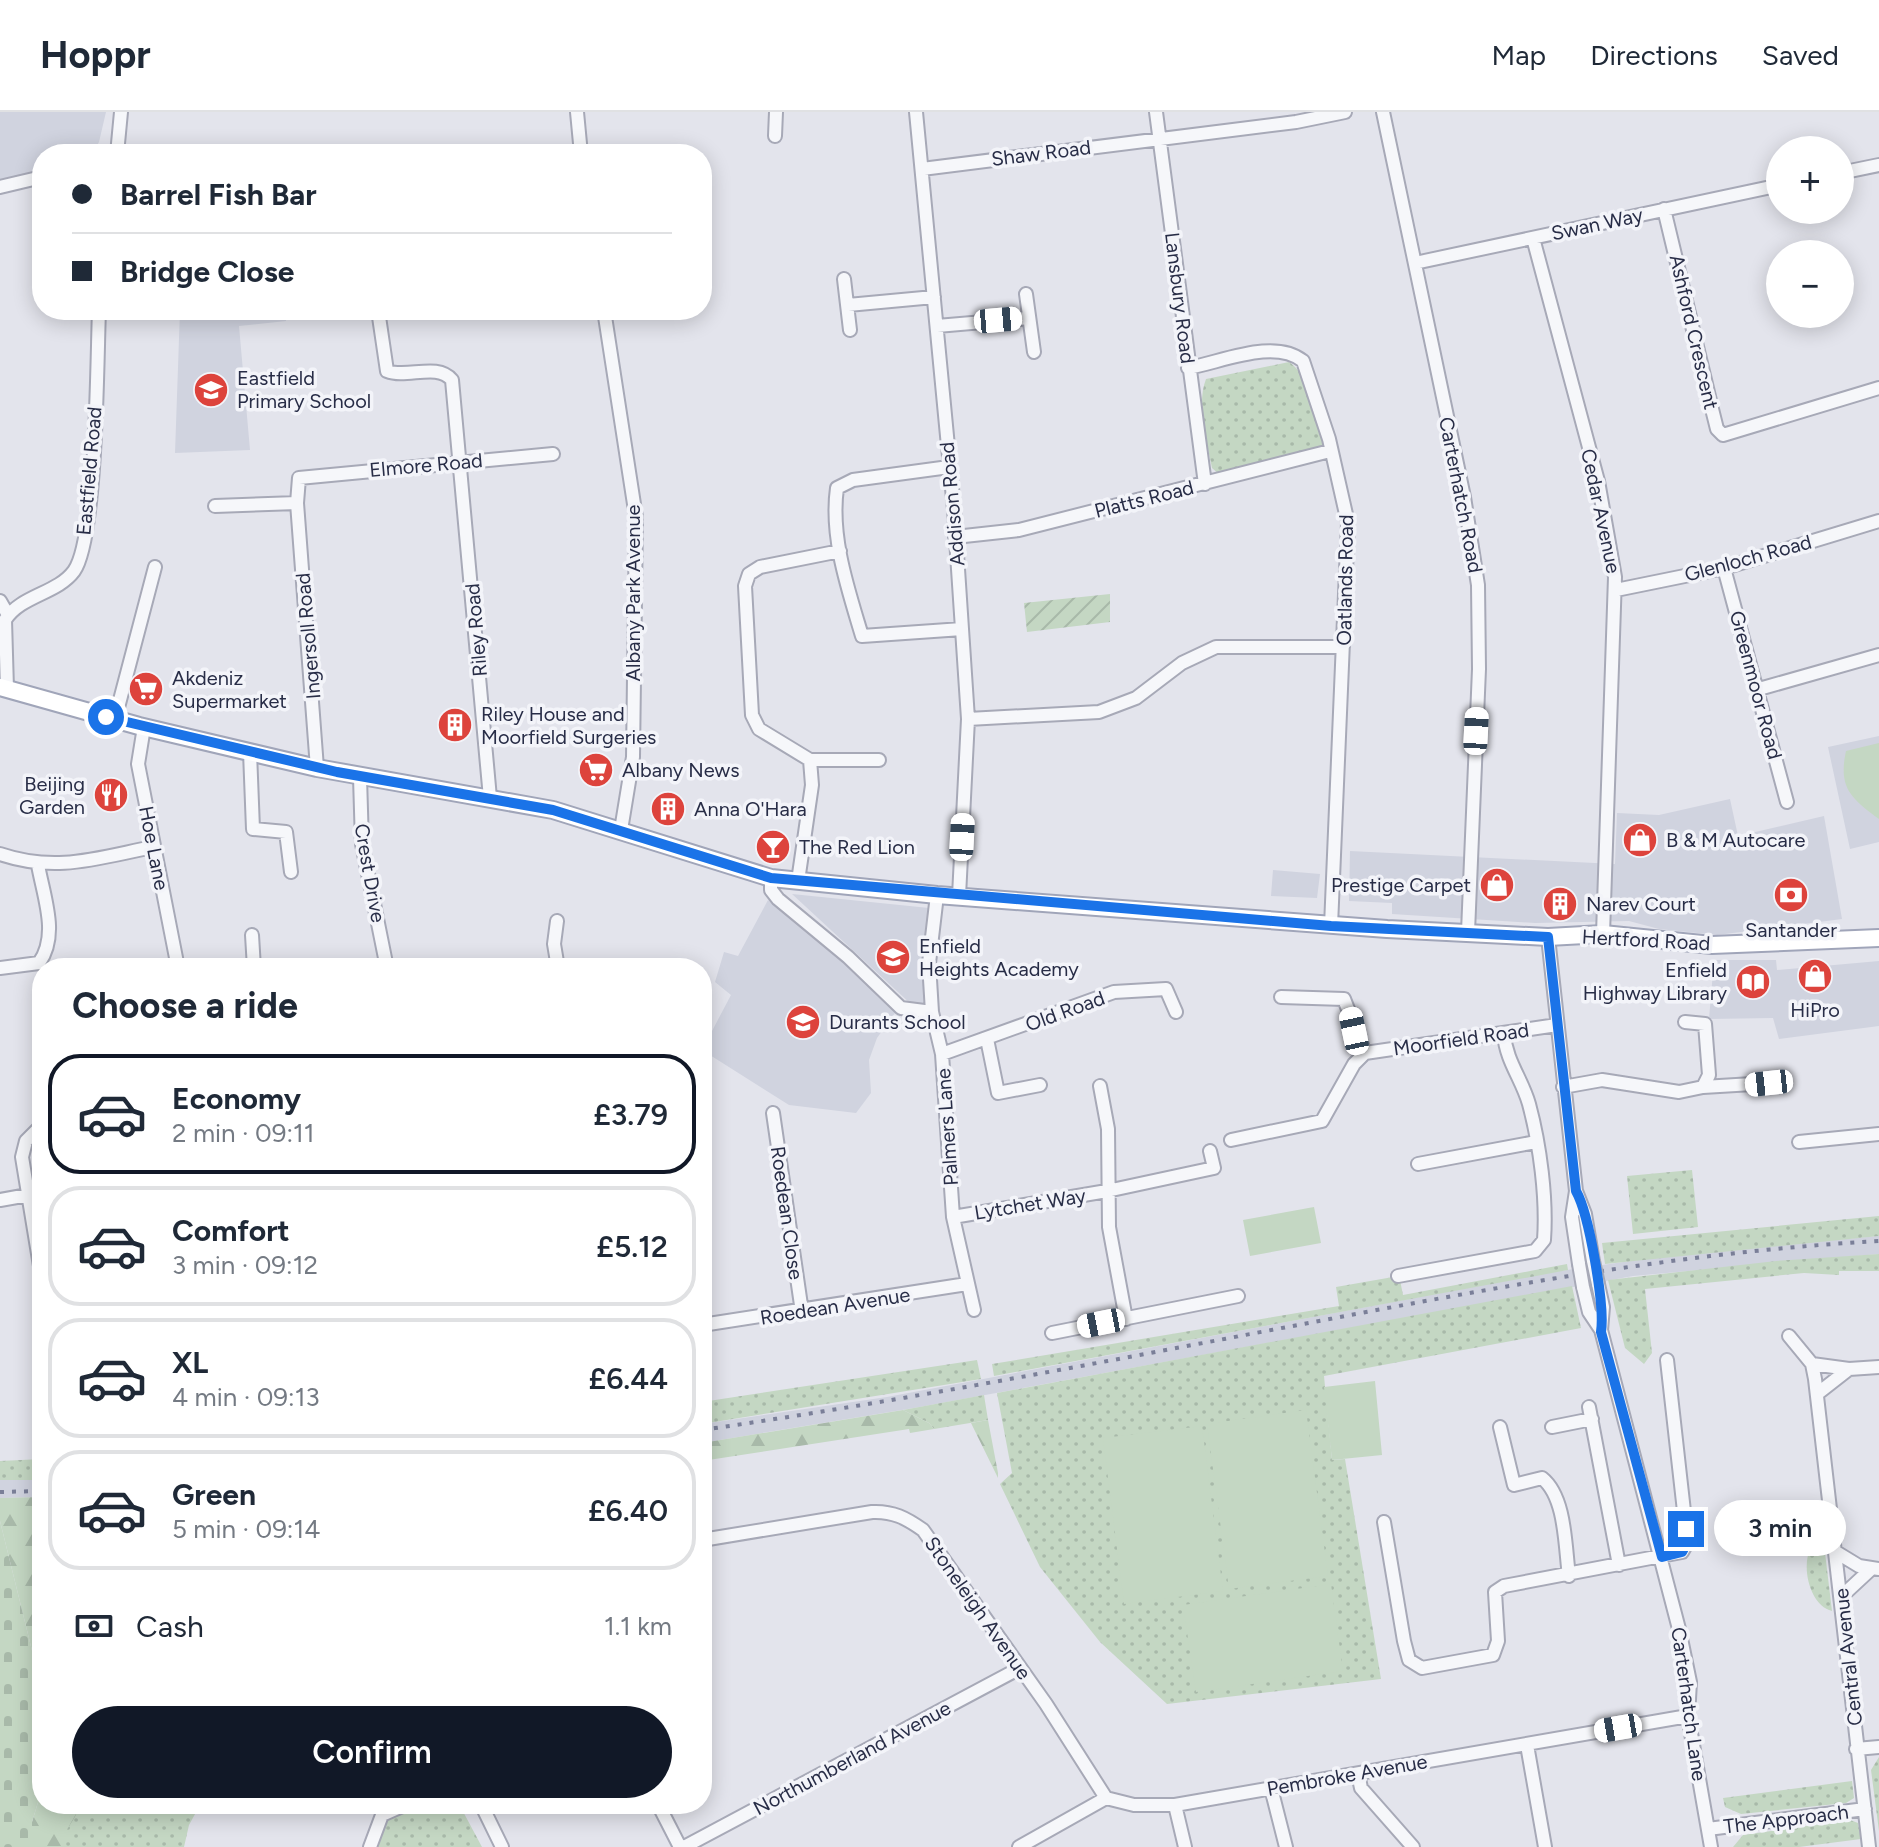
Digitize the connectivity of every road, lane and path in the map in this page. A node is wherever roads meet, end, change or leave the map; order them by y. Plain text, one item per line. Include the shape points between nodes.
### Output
1 (121, 112) edge
2 (577, 112) edge
3 (776, 112) edge
4 (916, 112) edge
5 (1156, 112) edge
6 (1345, 112) edge
7 (1383, 112) edge
8 (775, 136) dead end
9 (1160, 138) junction
10 (118, 144) edge
11 (580, 144) edge
12 (1879, 165) edge
13 (922, 169) junction
14 (1854, 170) edge
15 (32, 179) edge
16 (0, 187) edge
17 (1766, 188) edge
18 (1664, 209) junction
19 (1533, 238) junction
20 (1415, 263) junction
21 (844, 279) dead end
22 (1026, 294) dead end
23 (934, 297) junction
24 (848, 305) junction
25 (1029, 318) junction
26 (99, 320) edge
27 (379, 320) edge
28 (606, 320) edge
29 (937, 326) junction
30 (850, 330) dead end
31 (1034, 352) dead end
32 (1188, 368) junction
33 (1879, 388) edge
34 (1330, 451) junction
35 (553, 454) dead end
36 (461, 462) junction
37 (949, 467) junction
38 (299, 478) joint
39 (1205, 484) junction
40 (297, 503) junction
41 (215, 506) dead end
42 (1879, 521) edge
43 (955, 537) junction
44 (840, 551) junction
45 (155, 567) dead end
46 (1724, 568) junction
47 (1616, 590) junction
48 (0, 601) edge
49 (8, 615) junction
50 (962, 629) junction
51 (1343, 647) junction
52 (1879, 655) edge
53 (4, 688) edge
54 (1759, 689) junction
55 (115, 719) junction
56 (968, 719) junction
57 (144, 727) junction
58 (250, 752) junction
59 (810, 760) junction
60 (879, 760) dead end
61 (317, 768) junction
62 (360, 777) junction
63 (490, 798) junction
64 (1787, 802) dead end
65 (621, 830) junction
66 (153, 847) junction
67 (0, 854) edge
68 (38, 865) junction
69 (291, 872) dead end
70 (771, 878) junction
71 (798, 881) junction
72 (937, 895) junction
73 (959, 896) junction
74 (557, 921) dead end
75 (1331, 926) junction
76 (1468, 932) junction
77 (1603, 934) junction
78 (252, 935) dead end
79 (1548, 937) junction
80 (1879, 938) edge
81 (49, 950) junction
82 (43, 958) edge
83 (50, 958) edge
84 (176, 958) edge
85 (253, 958) edge
86 (385, 958) edge
87 (556, 958) edge
88 (32, 964) edge
89 (0, 968) edge
90 (1281, 997) dead end
91 (932, 1012) junction
92 (1176, 1012) dead end
93 (1685, 1022) dead end
94 (1557, 1025) junction
95 (1504, 1034) junction
96 (987, 1039) junction
97 (1365, 1053) junction
98 (942, 1054) junction
99 (1769, 1083) dead end
100 (1040, 1085) dead end
101 (1100, 1086) dead end
102 (1563, 1087) junction
103 (1703, 1087) junction
104 (773, 1113) dead end
105 (1879, 1134) edge
106 (32, 1135) edge
107 (1231, 1140) dead end
108 (1536, 1142) junction
109 (1799, 1142) dead end
110 (1210, 1151) dead end
111 (1418, 1164) dead end
112 (1107, 1191) junction
113 (1576, 1191) junction
114 (28, 1195) junction
115 (0, 1200) edge
116 (953, 1217) junction
117 (32, 1219) edge
118 (1398, 1276) dead end
119 (967, 1284) junction
120 (1238, 1296) dead end
121 (974, 1310) dead end
122 (802, 1312) junction
123 (1126, 1319) junction
124 (712, 1324) edge
125 (1601, 1330) junction
126 (1052, 1333) dead end
127 (1789, 1336) dead end
128 (1667, 1360) dead end
129 (1812, 1364) junction
130 (1879, 1367) edge
131 (1849, 1369) junction
132 (1817, 1394) junction
133 (1500, 1427) dead end
134 (1552, 1427) dead end
135 (1514, 1485) junction
136 (1503, 1495) dead end
137 (1384, 1522) dead end
138 (712, 1538) edge
139 (1836, 1552) junction
140 (1662, 1557) junction
141 (1619, 1565) junction
142 (1874, 1569) edge
143 (1569, 1576) junction
144 (1842, 1596) junction
145 (1020, 1668) junction
146 (1688, 1716) junction
147 (1527, 1745) junction
148 (1879, 1747) edge
149 (1856, 1749) junction
150 (1358, 1774) junction
151 (1271, 1788) junction
152 (1106, 1798) junction
153 (1175, 1805) junction
154 (1865, 1809) junction
155 (384, 1814) edge
156 (486, 1814) edge
157 (664, 1814) edge
158 (1708, 1829) junction
159 (370, 1847) edge
160 (502, 1847) edge
161 (682, 1847) edge
162 (1019, 1847) edge
163 (1185, 1847) edge
164 (1286, 1847) edge
165 (1413, 1847) edge
166 (1545, 1847) edge
167 (1711, 1847) edge
168 (1869, 1847) edge

1 - 10 street
2 - 11 street
3 - 8 street
4 - 13 street, Addison Road
5 - 9 street, Lansbury Road
6 - 9 street, Shaw Road
7 - 20 street, Carterhatch Road
9 - 13 street, Shaw Road
9 - 32 street, Lansbury Road
12 - 14 street
13 - 23 street, Addison Road
15 - 16 street
17 - 18 street, Swan Way
18 - 19 street, Swan Way
18 - 33 street, Ashford Crescent via 1717,429 1723,435
19 - 20 street, Swan Way
19 - 47 street, Cedar Avenue via 1598,481
20 - 76 street, Carterhatch Road via 1478,585
21 - 24 street
22 - 25 street
23 - 24 street
23 - 29 street, Addison Road
24 - 30 street
25 - 29 street
25 - 31 street
26 - 49 street, Eastfield Road via 90,494 81,556 68,578
27 - 36 street, Riley Road via 387,371 438,372 452,380
28 - 65 street, Albany Park Avenue via 636,517 633,757
29 - 37 street, Addison Road
32 - 34 street, Oatlands Road via 1277,350 1292,352 1303,361
32 - 39 street, Lansbury Road
34 - 39 street, Platts Road
34 - 51 street, Oatlands Road via 1348,523
35 - 36 street, Elmore Road
36 - 38 street, Elmore Road
36 - 63 street, Riley Road
37 - 43 street, Addison Road
37 - 44 street via 853,480 837,488 834,510
38 - 40 street, Ingersoll Road
39 - 43 street, Platts Road via 1019,530
40 - 41 street
40 - 61 street, Ingersoll Road
42 - 46 street, Glenloch Road
43 - 50 street, Addison Road
44 - 50 street via 862,636
44 - 59 street via 760,567 749,574 745,586 752,715 759,729
45 - 55 street
46 - 47 street, Glenloch Road
46 - 54 street, Greenmoor Road
47 - 77 street, Cedar Avenue
48 - 49 street
49 - 53 street
50 - 56 street, Addison Road
51 - 56 street via 1216,647 1182,663 1136,698 1099,712
51 - 75 street, Oatlands Road
52 - 54 street
53 - 55 main road, Hertford Road
54 - 64 street, Greenmoor Road
55 - 57 main road, Hertford Road
56 - 73 street, Addison Road
57 - 58 main road, Hertford Road
57 - 66 street, Hoe Lane via 138,764
58 - 61 main road, Hertford Road
58 - 69 street via 253,829 286,832
59 - 60 street
59 - 71 street via 812,785
61 - 62 main road, Hertford Road
62 - 63 main road, Hertford Road
62 - 86 street, Crest Drive via 362,844
63 - 65 main road, Hertford Road
65 - 70 main road, Hertford Road
66 - 68 street
66 - 84 street, Hoe Lane
67 - 68 street
68 - 81 street
70 - 71 main road, Hertford Road
70 - 91 street via 778,899 901,1008
71 - 72 main road, Hertford Road
72 - 73 main road, Hertford Road
72 - 91 street, Palmers Lane via 929,963
73 - 75 main road, Hertford Road
74 - 87 street
75 - 76 main road, Hertford Road
76 - 79 main road, Hertford Road
77 - 79 main road, Hertford Road
77 - 80 main road, Hertford Road via 1721,945
78 - 85 street
79 - 94 street, Carterhatch Lane
81 - 82 street
81 - 83 street
88 - 89 street
90 - 97 street, Moorfield Road via 1344,999
91 - 98 street, Palmers Lane
92 - 96 street, Old Road via 1166,989 1114,992
93 - 103 street via 1705,1024 1709,1075
94 - 95 street, Moorfield Road
94 - 102 street, Carterhatch Lane
95 - 97 street, Moorfield Road
95 - 108 street via 1513,1071 1529,1103
96 - 98 street, Old Road
96 - 100 street via 998,1093
97 - 107 street, Moorfield Road via 1354,1064 1326,1125
98 - 116 street, Palmers Lane
99 - 103 street
101 - 112 street, Lytchet Way via 1108,1129
102 - 103 street via 1602,1080 1679,1092
102 - 113 street, Carterhatch Lane
104 - 122 street, Roedean Close
105 - 109 street
106 - 114 street via 22,1157
108 - 111 street
108 - 118 street via 1545,1229 1535,1251
110 - 112 street, Lytchet Way via 1214,1168
112 - 116 street, Lytchet Way
112 - 123 street, Lytchet Way
113 - 125 street, Carterhatch Lane, bridge via 1603,1307
113 - 125 street, Carterhatch Lane, bridge via 1572,1217 1583,1287 1589,1312
114 - 115 street
114 - 117 street
116 - 119 street, Palmers Lane
119 - 121 street, Palmers Lane
119 - 122 street, Roedean Avenue
120 - 123 street
122 - 124 street, Roedean Avenue
123 - 126 street
125 - 140 street, Carterhatch Lane
127 - 129 street, Central Avenue
128 - 140 street via 1687,1543 1682,1552
129 - 131 street
129 - 132 street, Central Avenue
130 - 131 street
131 - 132 street
132 - 139 street, Central Avenue
133 - 135 street
134 - 141 street via 1590,1413
135 - 136 street
135 - 143 street via 1542,1478 1552,1486
137 - 143 street via 1409,1660 1422,1668 1493,1655 1498,1641 1495,1592
138 - 145 street, Stoneleigh Avenue via 872,1512 899,1515 923,1530
139 - 142 street
139 - 144 street, Central Avenue
140 - 141 street
140 - 146 street, Carterhatch Lane via 1690,1682
141 - 143 street
142 - 144 street
144 - 149 street, Central Avenue via 1857,1716
145 - 152 street, Stoneleigh Avenue
145 - 161 street, Northumberland Avenue
146 - 147 street, Pembroke Avenue
146 - 158 street, Carterhatch Lane
147 - 150 street, Pembroke Avenue
147 - 166 street
148 - 149 street, Central Avenue
149 - 154 street, Central Avenue
150 - 151 street, Pembroke Avenue
150 - 165 street via 1361,1788
151 - 153 street, Pembroke Avenue
151 - 164 street
152 - 153 street, Pembroke Avenue via 1134,1805
152 - 162 street
153 - 163 street
154 - 158 street, The Approach
154 - 168 street, Central Avenue
155 - 159 street
156 - 160 street
157 - 161 street
158 - 167 street, Carterhatch Lane

